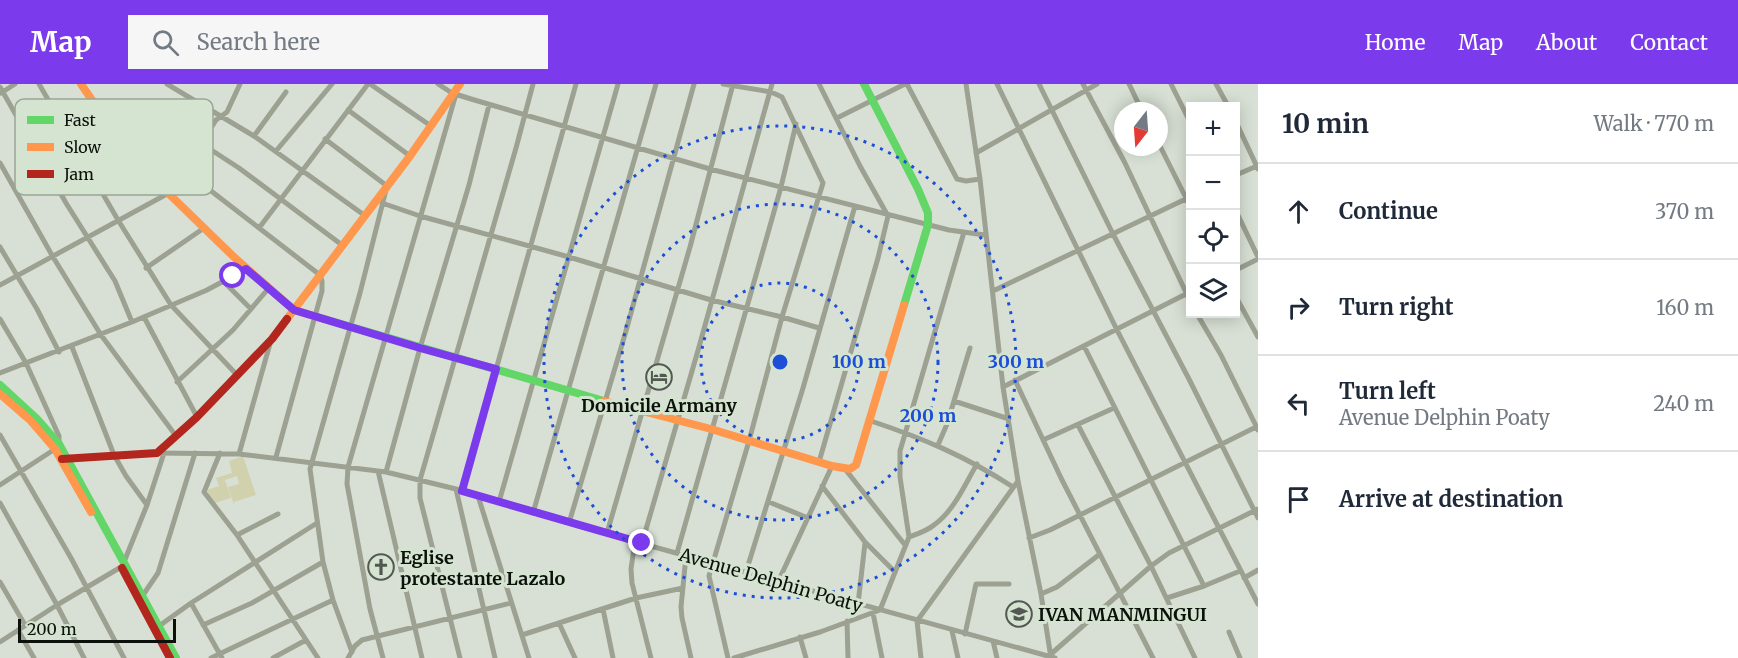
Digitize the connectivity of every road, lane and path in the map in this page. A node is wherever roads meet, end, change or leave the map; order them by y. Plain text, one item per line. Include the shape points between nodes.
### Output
1 (15, 84) edge
2 (39, 84) edge
3 (81, 84) edge
4 (167, 84) edge
5 (240, 84) edge
6 (332, 84) edge
7 (371, 84) edge
8 (438, 84) edge
9 (460, 84) edge
10 (533, 84) edge
11 (576, 84) edge
12 (618, 84) edge
13 (656, 84) edge
14 (694, 84) edge
15 (723, 84) edge
16 (772, 84) edge
17 (819, 84) edge
18 (864, 84) edge
19 (906, 84) edge
20 (966, 84) edge
21 (997, 84) edge
22 (1039, 84) edge
23 (1083, 84) edge
24 (1097, 84) edge
25 (1129, 84) edge
26 (1171, 84) edge
27 (1216, 84) edge
28 (733, 85) edge
29 (1086, 90) junction
30 (1, 91) edge
31 (286, 92) dead end
32 (771, 92) junction
33 (454, 94) junction
34 (48, 99) edge
35 (91, 99) edge
36 (192, 99) edge
37 (873, 101) junction
38 (1138, 102) edge
39 (1226, 102) edge
40 (489, 105) junction
41 (348, 110) junction
42 (1053, 110) junction
43 (213, 112) edge
44 (1186, 112) edge
45 (15, 115) edge
46 (220, 116) junction
47 (525, 116) junction
48 (837, 118) junction
49 (796, 123) junction
50 (213, 126) edge
51 (430, 126) junction
52 (565, 127) junction
53 (1018, 129) junction
54 (1240, 131) edge
55 (254, 136) junction
56 (603, 137) junction
57 (325, 139) junction
58 (639, 147) junction
59 (213, 150) edge
60 (276, 151) junction
61 (976, 153) junction
62 (410, 156) junction
63 (1166, 156) edge
64 (674, 159) junction
65 (0, 163) edge
66 (1257, 167) edge
67 (710, 169) junction
68 (303, 170) junction
69 (1240, 173) edge
70 (745, 178) junction
71 (980, 179) junction
72 (387, 186) junction
73 (781, 187) junction
74 (15, 190) edge
75 (213, 192) edge
76 (1186, 193) edge
77 (18, 195) edge
78 (62, 195) edge
79 (103, 195) edge
80 (165, 195) edge
81 (168, 195) edge
82 (818, 197) junction
83 (281, 198) junction
84 (1186, 199) edge
85 (374, 201) junction
86 (384, 204) junction
87 (855, 206) junction
88 (364, 214) junction
89 (420, 216) junction
90 (888, 216) junction
91 (1150, 216) junction
92 (118, 220) junction
93 (1240, 220) edge
94 (928, 225) junction
95 (456, 226) junction
96 (204, 228) junction
97 (260, 228) junction
98 (964, 232) junction
99 (1113, 234) junction
100 (490, 235) junction
101 (986, 235) junction
102 (87, 238) junction
103 (342, 244) junction
104 (0, 247) edge
105 (530, 247) junction
106 (1079, 250) junction
107 (53, 257) junction
108 (569, 257) junction
109 (1258, 258) edge
110 (603, 267) junction
111 (146, 268) junction
112 (1240, 268) edge
113 (246, 269) junction
114 (320, 275) junction
115 (16, 276) junction
116 (640, 279) junction
117 (223, 281) junction
118 (0, 285) edge
119 (1186, 287) edge
120 (677, 288) junction
121 (268, 289) junction
122 (993, 291) junction
123 (1186, 294) edge
124 (711, 300) junction
125 (1240, 304) edge
126 (171, 305) junction
127 (746, 308) junction
128 (251, 309) junction
129 (294, 310) junction
130 (1153, 311) junction
131 (315, 316) junction
132 (782, 316) junction
133 (144, 317) junction
134 (1199, 318) edge
135 (0, 319) edge
136 (132, 322) junction
137 (350, 326) junction
138 (819, 328) junction
139 (1118, 330) junction
140 (101, 335) junction
141 (386, 337) junction
142 (1258, 337) edge
143 (272, 339) junction
144 (1084, 346) junction
145 (72, 347) junction
146 (420, 348) junction
147 (970, 348) dead end
148 (214, 350) junction
149 (59, 352) junction
150 (456, 358) junction
151 (26, 363) junction
152 (496, 369) junction
153 (0, 373) edge
154 (237, 375) junction
155 (534, 380) junction
156 (1015, 380) junction
157 (177, 382) junction
158 (0, 385) edge
159 (1003, 387) junction
160 (568, 391) junction
161 (0, 394) edge
162 (954, 401) junction
163 (605, 402) junction
164 (1114, 408) junction
165 (641, 410) junction
166 (197, 417) junction
167 (1008, 418) junction
168 (677, 419) junction
169 (871, 421) junction
170 (1078, 425) junction
171 (1258, 428) edge
172 (711, 429) junction
173 (905, 432) junction
174 (0, 435) edge
175 (176, 436) junction
176 (1043, 440) junction
177 (749, 441) junction
178 (938, 445) junction
179 (1220, 445) junction
180 (57, 446) junction
181 (783, 451) junction
182 (160, 453) junction
183 (195, 453) junction
184 (220, 453) junction
185 (114, 454) junction
186 (239, 454) junction
187 (276, 457) junction
188 (64, 458) junction
189 (311, 461) junction
190 (819, 462) junction
191 (1186, 463) junction
192 (977, 464) junction
193 (348, 466) junction
194 (832, 466) junction
195 (845, 469) junction
196 (22, 471) junction
197 (378, 471) junction
198 (386, 472) junction
199 (420, 480) junction
200 (1152, 480) junction
201 (1018, 481) junction
202 (0, 485) edge
203 (822, 486) junction
204 (1013, 487) junction
205 (459, 490) junction
206 (478, 496) junction
207 (1114, 496) junction
208 (499, 502) junction
209 (769, 502) junction
210 (0, 503) edge
211 (147, 505) junction
212 (1256, 510) edge
213 (534, 513) junction
214 (278, 514) dead end
215 (1080, 514) junction
216 (1258, 518) edge
217 (808, 519) junction
218 (317, 523) junction
219 (569, 523) junction
220 (1218, 528) junction
221 (606, 533) junction
222 (237, 535) junction
223 (909, 537) junction
224 (1029, 538) junction
225 (638, 542) junction
226 (865, 542) junction
227 (905, 545) junction
228 (1184, 546) junction
229 (676, 553) junction
230 (1100, 554) junction
231 (686, 556) junction
232 (255, 562) junction
233 (323, 562) junction
234 (712, 563) junction
235 (123, 565) junction
236 (1151, 566) junction
237 (1258, 570) edge
238 (1240, 571) junction
239 (895, 572) junction
240 (747, 573) junction
241 (1244, 578) junction
242 (0, 582) edge
243 (778, 582) junction
244 (1009, 584) dead end
245 (1204, 586) junction
246 (88, 588) junction
247 (683, 588) junction
248 (273, 591) junction
249 (1119, 592) junction
250 (1041, 594) junction
251 (143, 595) junction
252 (636, 598) junction
253 (1167, 598) junction
254 (333, 600) junction
255 (191, 603) junction
256 (511, 603) junction
257 (858, 604) junction
258 (1258, 604) edge
259 (57, 605) junction
260 (603, 609) junction
261 (484, 610) junction
262 (880, 610) junction
263 (873, 613) junction
264 (293, 618) junction
265 (450, 619) junction
266 (848, 621) junction
267 (917, 621) junction
268 (559, 623) junction
269 (25, 624) junction
270 (204, 625) junction
271 (159, 626) junction
272 (414, 628) junction
273 (18, 630) junction
274 (952, 631) junction
275 (1229, 633) dead end
276 (965, 634) junction
277 (522, 635) junction
278 (377, 636) junction
279 (800, 638) junction
280 (306, 640) junction
281 (993, 641) junction
282 (0, 642) edge
283 (763, 649) junction
284 (352, 652) junction
285 (221, 656) edge
286 (1052, 657) edge
287 (34, 658) edge
288 (84, 658) edge
289 (124, 658) edge
290 (170, 658) edge
291 (176, 658) edge
292 (211, 658) edge
293 (273, 658) edge
294 (318, 658) edge
295 (348, 658) edge
296 (382, 658) edge
297 (422, 658) edge
298 (460, 658) edge
299 (495, 658) edge
300 (529, 658) edge
301 (574, 658) edge
302 (613, 658) edge
303 (651, 658) edge
304 (691, 658) edge
305 (728, 658) edge
306 (734, 658) edge
307 (765, 658) edge
308 (806, 658) edge
309 (848, 658) edge
310 (882, 658) edge
311 (921, 658) edge
312 (958, 658) edge
313 (997, 658) edge
314 (1154, 658) edge
315 (1194, 658) edge
316 (1240, 658) edge

1 - 30 street
2 - 34 street
3 - 35 street
4 - 36 street
5 - 46 street via 227,112
6 - 60 street
7 - 41 street
7 - 51 street
8 - 33 street
9 - 33 street
10 - 47 street
11 - 52 street
12 - 56 street
13 - 58 street
14 - 64 street
15 - 28 street
16 - 32 street
17 - 48 street
18 - 37 street
19 - 37 street
19 - 71 street via 957,179
20 - 61 street
21 - 53 street
22 - 42 street
23 - 29 street
24 - 29 street
25 - 38 street
26 - 44 street
27 - 39 street
28 - 32 street
28 - 67 street
29 - 42 street
29 - 91 street
30 - 45 street
31 - 55 street
32 - 49 street via 782,98
32 - 70 street
33 - 40 street
33 - 51 street
33 - 89 street
37 - 48 street
37 - 94 street via 918,189 928,213
40 - 47 street
40 - 95 street
41 - 57 street
41 - 62 street
42 - 53 street
42 - 99 street
43 - 46 street
46 - 50 street
46 - 55 street
47 - 52 street
47 - 100 street
48 - 90 street
49 - 73 street
49 - 82 street via 823,183
51 - 62 street
52 - 56 street
52 - 105 street
53 - 61 street
53 - 106 street
54 - 66 street
55 - 60 street
56 - 58 street
56 - 108 street
57 - 68 street
57 - 72 street
58 - 64 street
58 - 110 street
59 - 83 street
60 - 68 street
61 - 71 street
62 - 72 street
63 - 76 street
64 - 67 street
64 - 116 street
65 - 74 street
66 - 69 street
67 - 70 street
67 - 120 street
68 - 83 street
68 - 88 street
70 - 73 street
70 - 124 street
71 - 101 street
72 - 85 street
72 - 86 street
73 - 82 street
73 - 127 street
75 - 97 street
77 - 107 street
78 - 102 street
79 - 92 street
80 - 92 street
81 - 96 street
82 - 87 street
82 - 132 street
83 - 97 street
83 - 103 street
84 - 91 street
85 - 86 street
85 - 88 street
86 - 89 street
86 - 137 street
87 - 90 street
87 - 138 street
88 - 103 street
89 - 95 street
89 - 141 street
90 - 94 street
90 - 190 street
91 - 99 street
91 - 119 street
92 - 102 street
92 - 111 street
93 - 109 street
94 - 98 street
94 - 169 street
95 - 100 street
95 - 146 street
96 - 111 street
96 - 113 street
97 - 114 street
98 - 101 street
98 - 173 street
99 - 106 street
99 - 130 street
100 - 105 street
100 - 150 street
101 - 122 street
102 - 107 street
102 - 136 street via 115,281
103 - 114 street
104 - 115 street
105 - 108 street
105 - 152 street
106 - 122 street
106 - 139 street
107 - 115 street
107 - 140 street
108 - 110 street
108 - 155 street
109 - 112 street
110 - 116 street
110 - 160 street
111 - 126 street
113 - 117 street
113 - 121 street
114 - 129 street
114 - 131 street via 322,286
115 - 118 street
115 - 149 street
116 - 120 street
116 - 163 street
117 - 126 street
117 - 128 street
120 - 124 street
120 - 165 street
121 - 128 street
121 - 129 street
122 - 159 street
123 - 130 street
124 - 127 street
124 - 168 street
125 - 142 street
126 - 133 street
126 - 148 street
127 - 132 street
127 - 172 street
128 - 148 street
129 - 131 street
129 - 143 street
130 - 139 street
130 - 179 street
131 - 137 street
131 - 187 street
132 - 138 street
132 - 177 street
133 - 136 street
133 - 157 street
134 - 171 street
135 - 151 street
136 - 140 street
137 - 141 street
137 - 189 street
138 - 181 street
139 - 144 street
139 - 191 street
140 - 145 street
140 - 175 street
141 - 146 street
141 - 193 street
143 - 154 street
143 - 186 street
144 - 156 street
144 - 164 street
145 - 149 street
145 - 185 street
146 - 150 street
146 - 198 street
147 - 162 street
148 - 154 street
148 - 157 street
149 - 151 street
150 - 152 street
150 - 199 street
151 - 153 street
151 - 180 street via 59,434
152 - 155 street
152 - 205 street
154 - 166 street
155 - 160 street
155 - 208 street
156 - 159 street
156 - 176 street
157 - 166 street
158 - 180 street via 33,415
159 - 167 street
160 - 163 street
160 - 213 street
161 - 180 street
162 - 167 street
162 - 178 street
163 - 165 street
163 - 219 street
164 - 170 street
164 - 200 street
165 - 168 street
165 - 221 street
166 - 175 street
167 - 201 street
168 - 172 street
168 - 225 street
169 - 173 street
169 - 195 street via 856,465
170 - 176 street
170 - 207 street
171 - 179 street
172 - 177 street
172 - 229 street
173 - 178 street
173 - 223 street via 900,477
174 - 196 street
175 - 182 street
176 - 215 street
177 - 181 street
177 - 234 street
178 - 192 street
179 - 191 street
179 - 212 street
180 - 188 street
180 - 196 street
181 - 190 street
181 - 209 street
182 - 183 street, Avenue Delphin Poaty
182 - 185 street, Avenue Delphin Poaty
182 - 211 street
183 - 184 street, Avenue Delphin Poaty
183 - 251 street via 158,573
184 - 186 street, Avenue Delphin Poaty
184 - 222 street via 204,492
185 - 188 street, Avenue Delphin Poaty
185 - 211 street
186 - 187 street, Avenue Delphin Poaty
187 - 189 street, Avenue Delphin Poaty
188 - 235 street
189 - 193 street, Avenue Delphin Poaty
189 - 218 street
190 - 194 street
191 - 200 street
191 - 220 street
192 - 204 street
192 - 223 street via 942,518
193 - 197 street, Avenue Delphin Poaty
193 - 278 street via 347,484
194 - 195 street
194 - 203 street
195 - 227 street
196 - 202 street
196 - 246 street
197 - 198 street, Avenue Delphin Poaty
197 - 272 street
198 - 199 street, Avenue Delphin Poaty
199 - 205 street, Avenue Delphin Poaty
199 - 265 street via 420,498
200 - 207 street
200 - 228 street
201 - 204 street
201 - 224 street
203 - 217 street
203 - 226 street
204 - 267 street
205 - 206 street, Avenue Delphin Poaty
205 - 261 street
206 - 208 street, Avenue Delphin Poaty
206 - 256 street
207 - 215 street
207 - 236 street
208 - 213 street, Avenue Delphin Poaty
209 - 217 street
209 - 240 street
210 - 259 street
211 - 235 street
212 - 216 street
212 - 220 street
213 - 219 street, Avenue Delphin Poaty
214 - 222 street
215 - 224 street
215 - 230 street
217 - 243 street
218 - 232 street
218 - 233 street
219 - 221 street, Avenue Delphin Poaty
220 - 228 street
220 - 238 street
221 - 225 street, Avenue Delphin Poaty
222 - 232 street
223 - 227 street
224 - 250 street
225 - 229 street, Avenue Delphin Poaty
225 - 252 street via 631,569
226 - 239 street
226 - 257 street
227 - 239 street
228 - 236 street
228 - 245 street
229 - 231 street, Avenue Delphin Poaty
230 - 249 street
230 - 250 street via 1057,587
231 - 234 street, Avenue Delphin Poaty
231 - 247 street
232 - 248 street
232 - 255 street
233 - 248 street
233 - 254 street
234 - 240 street, Avenue Delphin Poaty
234 - 305 street via 709,576
235 - 246 street
235 - 251 street
235 - 290 street
236 - 249 street
236 - 253 street
237 - 241 street
238 - 241 street
238 - 245 street
239 - 262 street
240 - 243 street, Avenue Delphin Poaty
241 - 258 street
242 - 269 street
243 - 257 street, Avenue Delphin Poaty
244 - 276 street via 976,584
245 - 253 street
246 - 259 street
246 - 289 street
247 - 252 street
247 - 304 street via 682,618
248 - 264 street
248 - 270 street
249 - 286 street
249 - 314 street
250 - 286 street
251 - 271 street
252 - 260 street
252 - 303 street
253 - 315 street
254 - 264 street
254 - 284 street
255 - 270 street
255 - 271 street
256 - 261 street
256 - 277 street
257 - 262 street, Avenue Delphin Poaty
259 - 269 street
259 - 288 street
260 - 268 street
260 - 302 street
261 - 265 street
261 - 299 street
262 - 263 street
262 - 267 street, Avenue Delphin Poaty
263 - 266 street
263 - 310 street
264 - 280 street
264 - 285 street
265 - 272 street
265 - 298 street
266 - 279 street
266 - 309 street
267 - 274 street, Avenue Delphin Poaty
267 - 311 street
268 - 277 street
268 - 301 street
269 - 273 street
270 - 285 street
271 - 291 street
272 - 278 street
272 - 297 street
273 - 282 street
273 - 287 street
274 - 276 street, Avenue Delphin Poaty
274 - 312 street
275 - 316 street
276 - 281 street, Avenue Delphin Poaty
277 - 300 street
278 - 284 street via 358,642
278 - 296 street
279 - 283 street
279 - 308 street
280 - 293 street
280 - 294 street
281 - 286 street, Avenue Delphin Poaty
281 - 313 street
283 - 306 street
283 - 307 street
284 - 295 street
285 - 292 street

